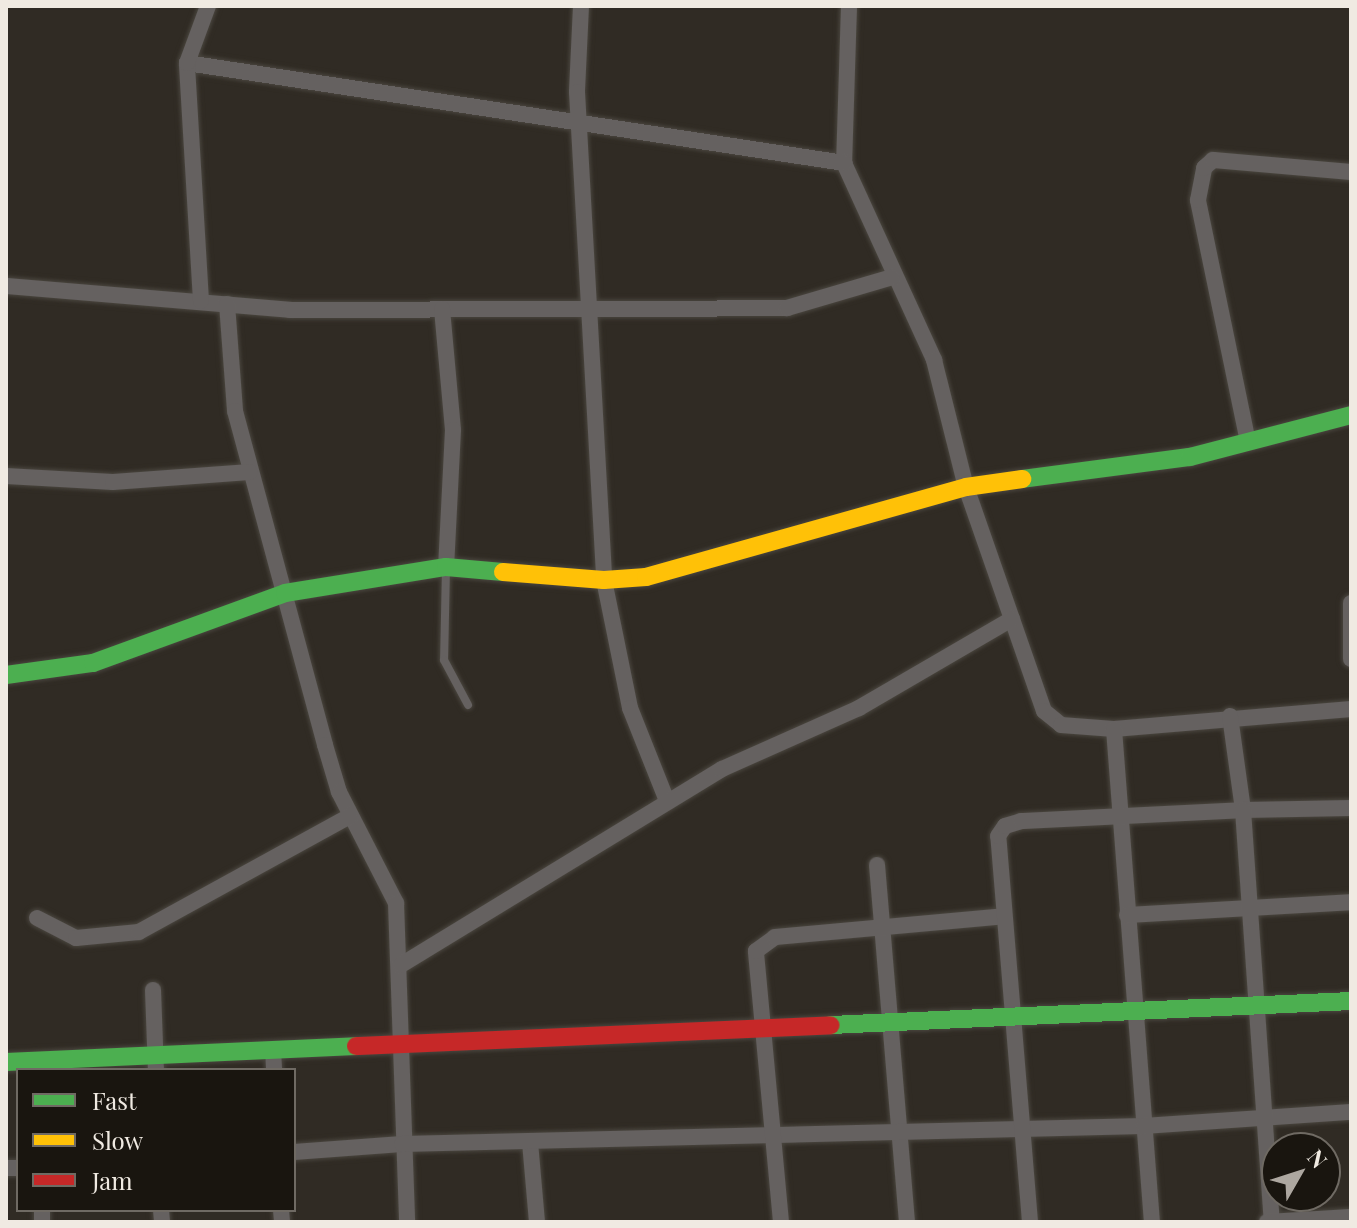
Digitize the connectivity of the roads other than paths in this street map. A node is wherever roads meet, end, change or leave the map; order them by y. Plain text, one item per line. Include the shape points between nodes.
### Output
1 (208, 6) edge
2 (581, 6) edge
3 (849, 6) edge
4 (187, 63) junction
5 (578, 123) junction
6 (844, 163) junction
7 (1351, 172) edge
8 (892, 277) junction
9 (6, 286) edge
10 (201, 301) junction
11 (227, 304) junction
12 (588, 307) junction
13 (442, 309) junction
14 (1351, 415) edge
15 (1248, 442) junction
16 (250, 472) junction
17 (6, 476) edge
18 (966, 487) junction
19 (446, 567) junction
20 (604, 580) junction
21 (285, 593) junction
22 (1351, 603) edge
23 (1012, 619) junction
24 (1351, 659) edge
25 (6, 675) edge
26 (468, 705) dead end
27 (1351, 709) edge
28 (1230, 716) junction
29 (1114, 729) junction
30 (667, 801) junction
31 (1351, 808) edge
32 (1243, 810) junction
33 (1121, 813) junction
34 (350, 816) junction
35 (877, 865) dead end
36 (1351, 902) edge
37 (1250, 908) junction
38 (1127, 915) junction
39 (1004, 916) junction
40 (37, 918) dead end
41 (883, 925) junction
42 (401, 965) junction
43 (153, 990) dead end
44 (1351, 1001) edge
45 (1257, 1006) junction
46 (1134, 1011) junction
47 (1012, 1017) junction
48 (892, 1022) junction
49 (763, 1029) junction
50 (399, 1042) junction
51 (273, 1049) junction
52 (6, 1062) edge
53 (156, 1062) edge
54 (39, 1065) edge
55 (274, 1068) edge
56 (1351, 1112) edge
57 (1264, 1116) junction
58 (1144, 1126) junction
59 (1023, 1129) junction
60 (900, 1132) junction
61 (773, 1136) junction
62 (530, 1142) junction
63 (402, 1144) junction
64 (296, 1152) edge
65 (1351, 1217) edge
66 (407, 1222) edge
67 (537, 1222) edge
68 (781, 1222) edge
69 (907, 1222) edge
70 (1030, 1222) edge
71 (1152, 1222) edge
72 (1270, 1222) edge

1 - 4 street
2 - 5 street
3 - 6 street
4 - 5 street
4 - 10 street
5 - 6 street
5 - 12 street
6 - 8 street
7 - 15 street via 1213,160 1204,168 1198,200
8 - 12 street via 787,308
8 - 18 street via 934,360
9 - 10 street
10 - 11 street
11 - 13 street via 290,310
11 - 16 street via 235,411
12 - 13 street
12 - 20 street
13 - 19 street via 453,430
14 - 15 street
15 - 18 street via 1190,457
16 - 17 street via 113,482
16 - 21 street
18 - 20 street via 646,577
18 - 23 street
19 - 20 street
19 - 21 street
19 - 26 lane via 444,660
20 - 30 street via 630,708
21 - 25 street via 93,663
21 - 34 street via 325,745
22 - 24 street
23 - 29 street via 1044,711 1061,725
23 - 30 street via 859,708 814,725
27 - 28 street
28 - 29 street
28 - 32 street
29 - 33 street
30 - 42 street
31 - 32 street
32 - 33 street
32 - 37 street
33 - 38 street
33 - 39 street via 1005,826 998,836
34 - 40 street via 139,932 76,938
34 - 42 street via 396,903
35 - 41 street
36 - 37 street
37 - 38 street
37 - 45 street
38 - 46 street
39 - 41 street
39 - 47 street
41 - 48 street
41 - 49 street via 766,940 756,951
42 - 50 street
43 - 53 street
44 - 45 street
45 - 46 street
45 - 57 street
46 - 47 street
46 - 58 street
47 - 48 street
47 - 59 street
48 - 49 street
48 - 60 street
49 - 50 street
49 - 61 street
50 - 51 street
50 - 63 street
51 - 53 street
51 - 55 street
52 - 54 street
53 - 54 street
56 - 57 street
57 - 58 street
57 - 72 street
58 - 59 street
58 - 71 street
59 - 60 street
59 - 70 street
60 - 61 street
60 - 69 street
61 - 62 street
61 - 68 street
62 - 63 street
62 - 67 street
63 - 64 street
63 - 66 street
65 - 72 street

